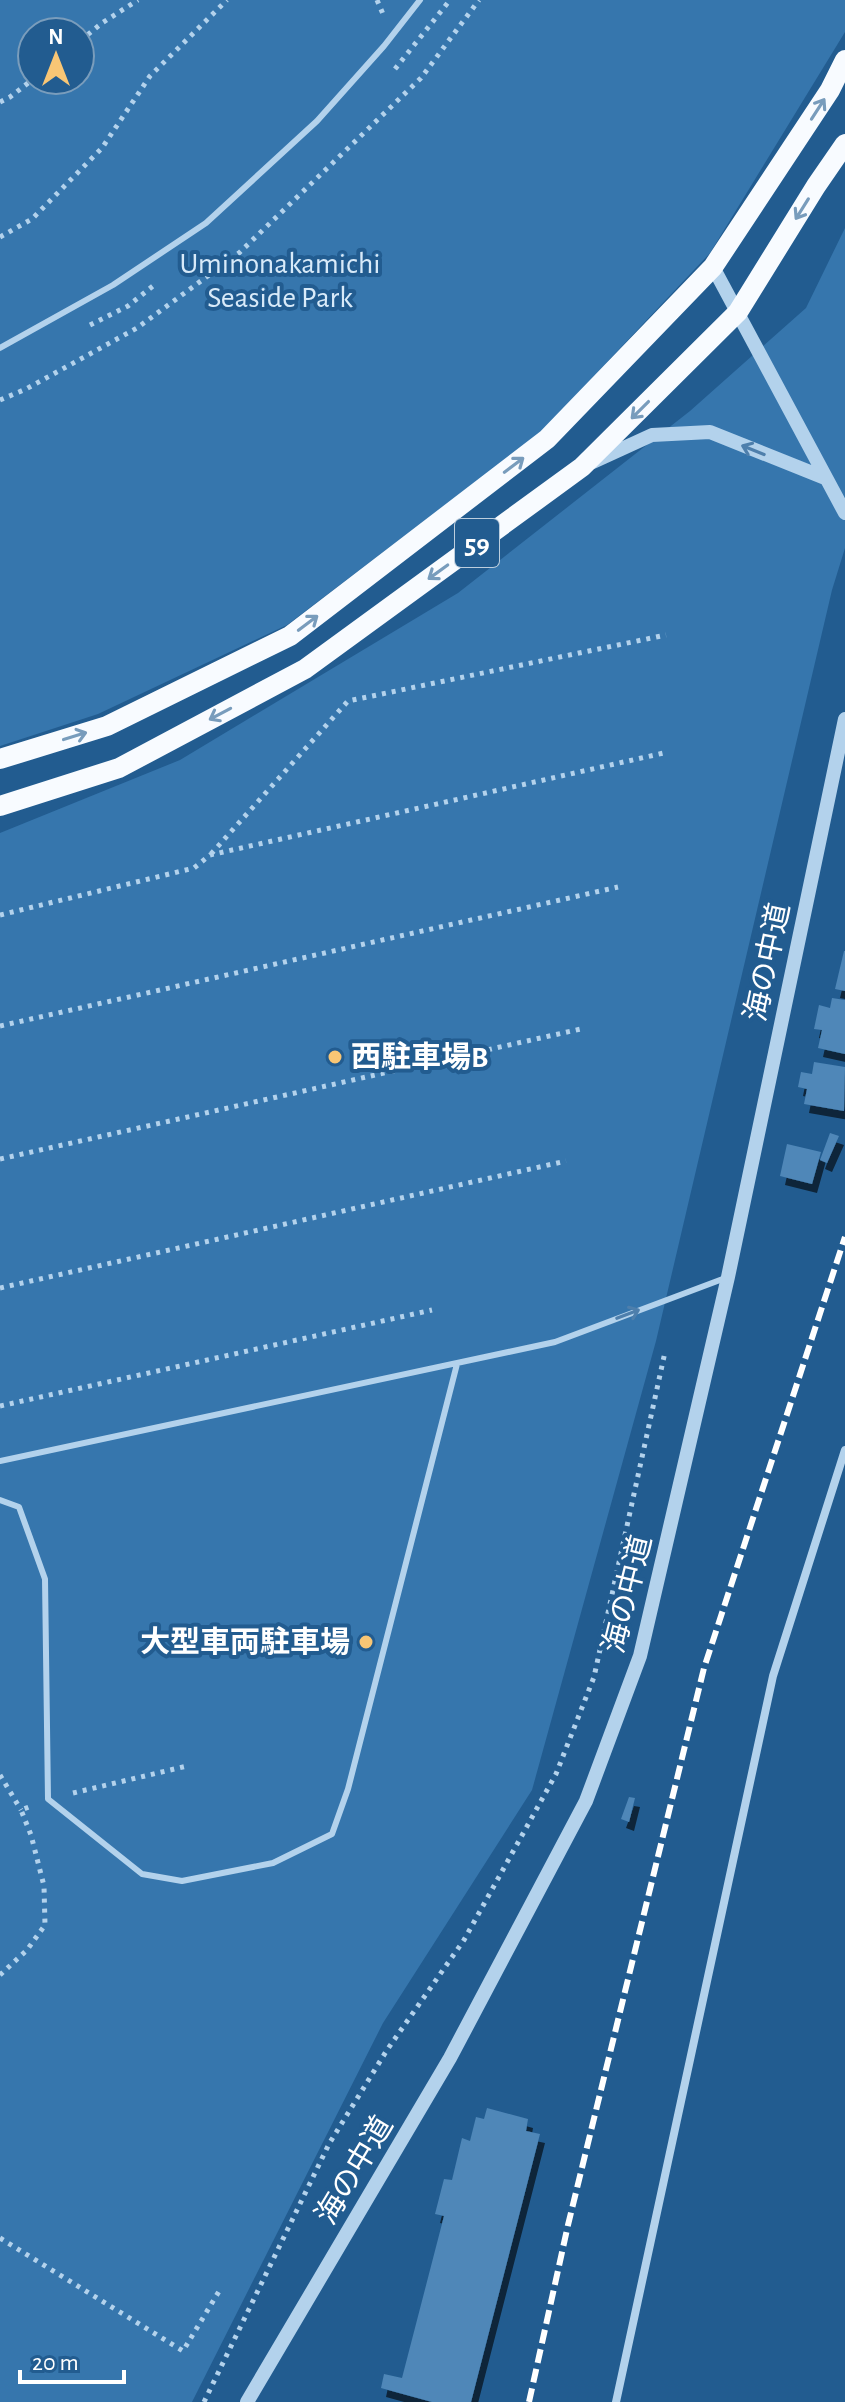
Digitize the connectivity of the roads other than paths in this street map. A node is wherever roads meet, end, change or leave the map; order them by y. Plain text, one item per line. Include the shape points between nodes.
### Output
1 (420, 0) edge
2 (845, 60) edge
3 (845, 144) edge
4 (713, 267) junction
5 (738, 312) junction
6 (0, 348) edge
7 (582, 467) junction
8 (825, 478) junction
9 (845, 513) edge
10 (845, 719) edge
11 (0, 759) edge
12 (0, 806) edge
13 (728, 1277) junction
14 (457, 1364) junction
15 (845, 1450) edge
16 (0, 1461) edge
17 (0, 1500) edge
18 (247, 2402) edge
19 (616, 2402) edge

1 - 6 lane via 317,121 206,223 113,285
4 -> 2 main road, 59
3 -> 5 main road, 59
4 - 5 street
11 -> 4 main road, 59 via 107,726 290,636 547,439
5 -> 7 main road, 59
5 - 8 street
8 -> 7 street via 710,432 652,435
7 -> 12 main road, 59 via 305,669 119,768
8 - 9 street
10 - 13 street, 海の中道
14 -> 13 lane via 555,1342
13 - 18 street, 海の中道 via 640,1656 586,1801 450,2058
14 - 16 lane
14 - 17 lane via 332,1834 273,1863 182,1881 142,1874 48,1799 45,1579 19,1507
15 - 19 street via 773,1676

